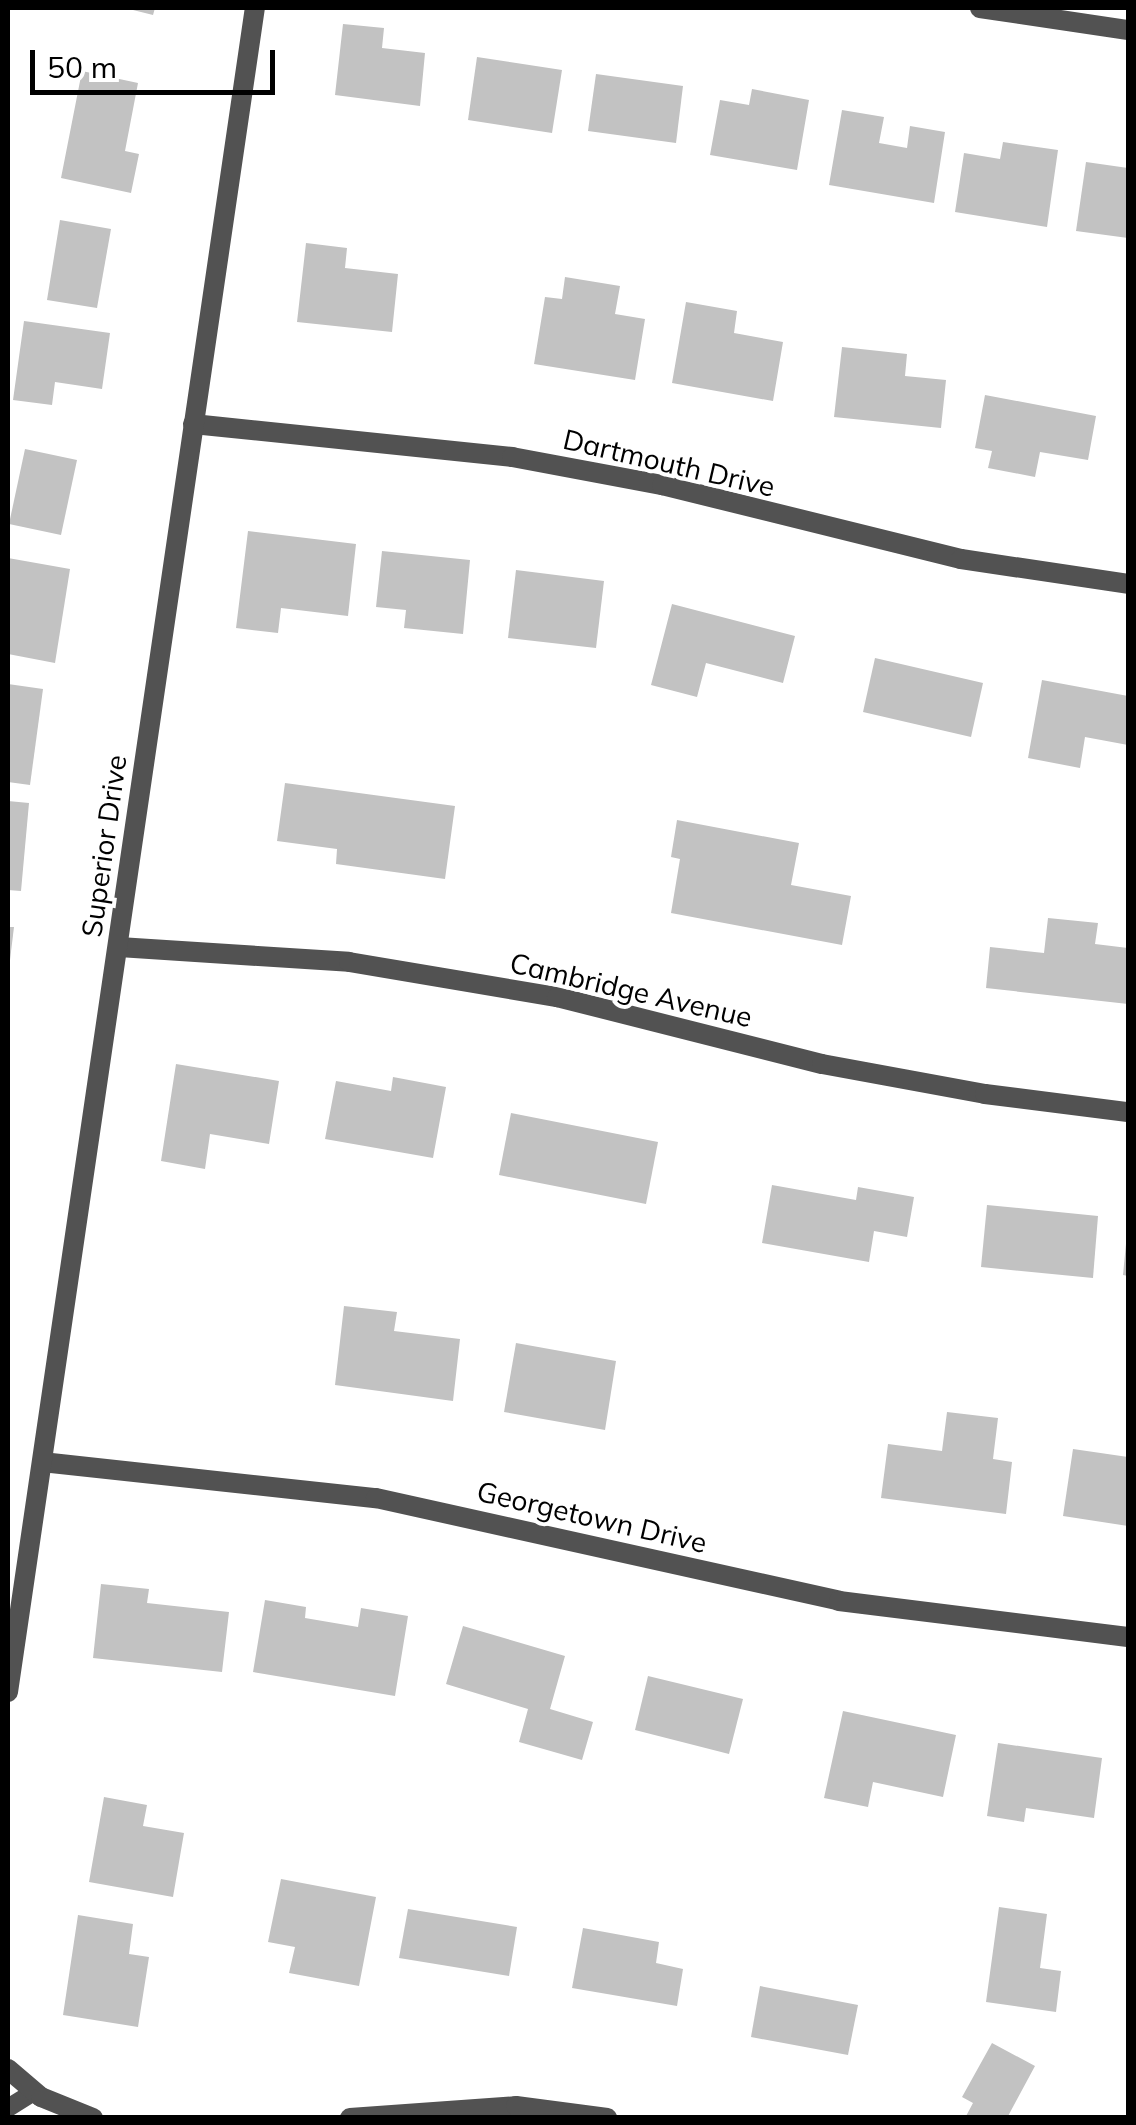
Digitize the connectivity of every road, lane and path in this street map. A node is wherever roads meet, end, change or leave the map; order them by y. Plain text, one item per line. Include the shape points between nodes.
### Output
1 (255, 8) edge
2 (980, 8) edge
3 (1128, 30) edge
4 (193, 424) junction
5 (1128, 584) edge
6 (119, 947) junction
7 (1128, 1112) edge
8 (42, 1462) junction
9 (1128, 1637) edge
10 (8, 1692) edge
11 (8, 2069) edge
12 (34, 2092) junction
13 (8, 2108) edge
14 (93, 2118) edge
15 (350, 2118) edge
16 (608, 2118) edge

1 - 4 street, Superior Drive
2 - 3 street
4 - 5 street, Dartmouth Drive via 512,457 662,485 962,559
4 - 6 street, Superior Drive
6 - 7 street, Cambridge Avenue via 384,968 557,997 822,1064
6 - 8 street, Superior Drive
8 - 9 street, Georgetown Drive via 376,1498 839,1601
8 - 10 street, Superior Drive
11 - 12 street
12 - 13 lane
12 - 14 street
15 - 16 street via 516,2106

